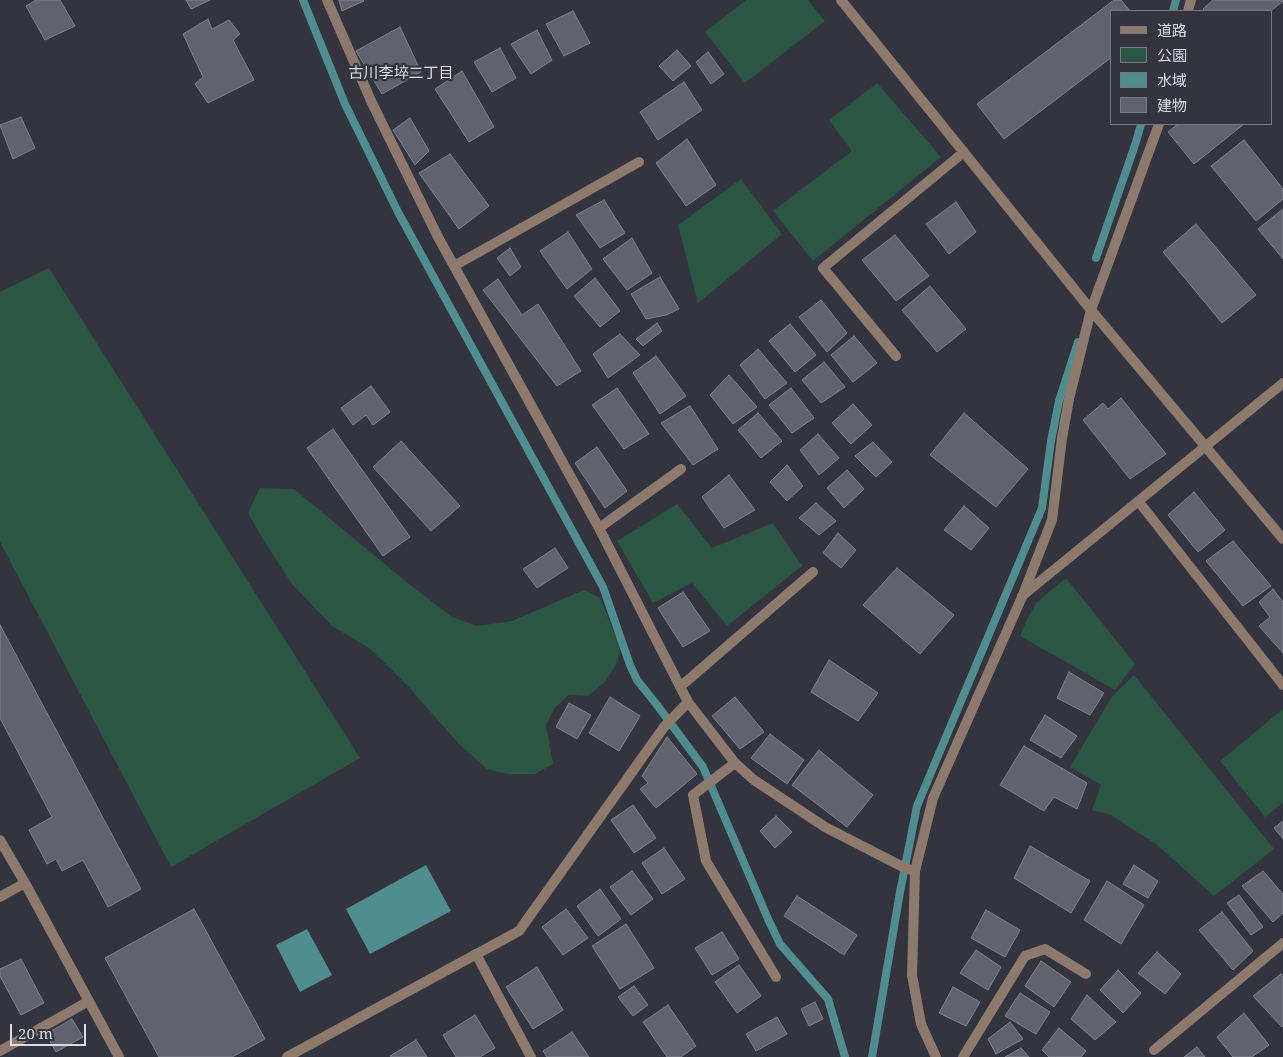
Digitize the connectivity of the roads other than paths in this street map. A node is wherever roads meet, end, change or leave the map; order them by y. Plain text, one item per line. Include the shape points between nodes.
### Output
1 (327, 0) edge
2 (841, 0) edge
3 (1159, 125) edge
4 (964, 152) junction
5 (639, 162) dead end
6 (454, 266) junction
7 (1091, 310) junction
8 (896, 356) dead end
9 (1283, 383) edge
10 (1205, 448) junction
11 (681, 470) dead end
12 (1139, 502) junction
13 (599, 528) junction
14 (1283, 539) edge
15 (813, 572) dead end
16 (1022, 596) junction
17 (1283, 685) edge
18 (680, 688) junction
19 (688, 702) junction
20 (735, 763) junction
21 (0, 840) edge
22 (910, 870) junction
23 (25, 883) junction
24 (0, 897) edge
25 (1283, 943) edge
26 (476, 954) junction
27 (1086, 974) dead end
28 (776, 977) dead end
29 (89, 1001) junction
30 (1154, 1050) dead end
31 (0, 1051) edge
32 (119, 1057) edge
33 (287, 1057) edge
34 (531, 1057) edge
35 (936, 1057) edge
36 (963, 1057) edge

1 - 6 street via 372,103
2 - 4 street
3 - 7 street
4 - 7 street
4 - 8 street via 823,268
5 - 6 street
6 - 13 street
7 - 10 street
7 - 16 street via 1069,399 1052,520
9 - 10 street
10 - 12 street
10 - 14 street
11 - 13 street
12 - 16 street
12 - 17 street
13 - 18 street
15 - 18 street
16 - 22 street via 933,798
18 - 19 street
19 - 20 street
19 - 26 street via 664,727 519,931
20 - 22 street via 754,780 825,827
20 - 28 street via 692,795 706,860
21 - 23 street
22 - 35 street via 912,974 921,1024
23 - 24 street
23 - 29 street
25 - 30 street
26 - 33 street
26 - 34 street
27 - 36 street via 1046,949 1025,956
29 - 31 street
29 - 32 street

